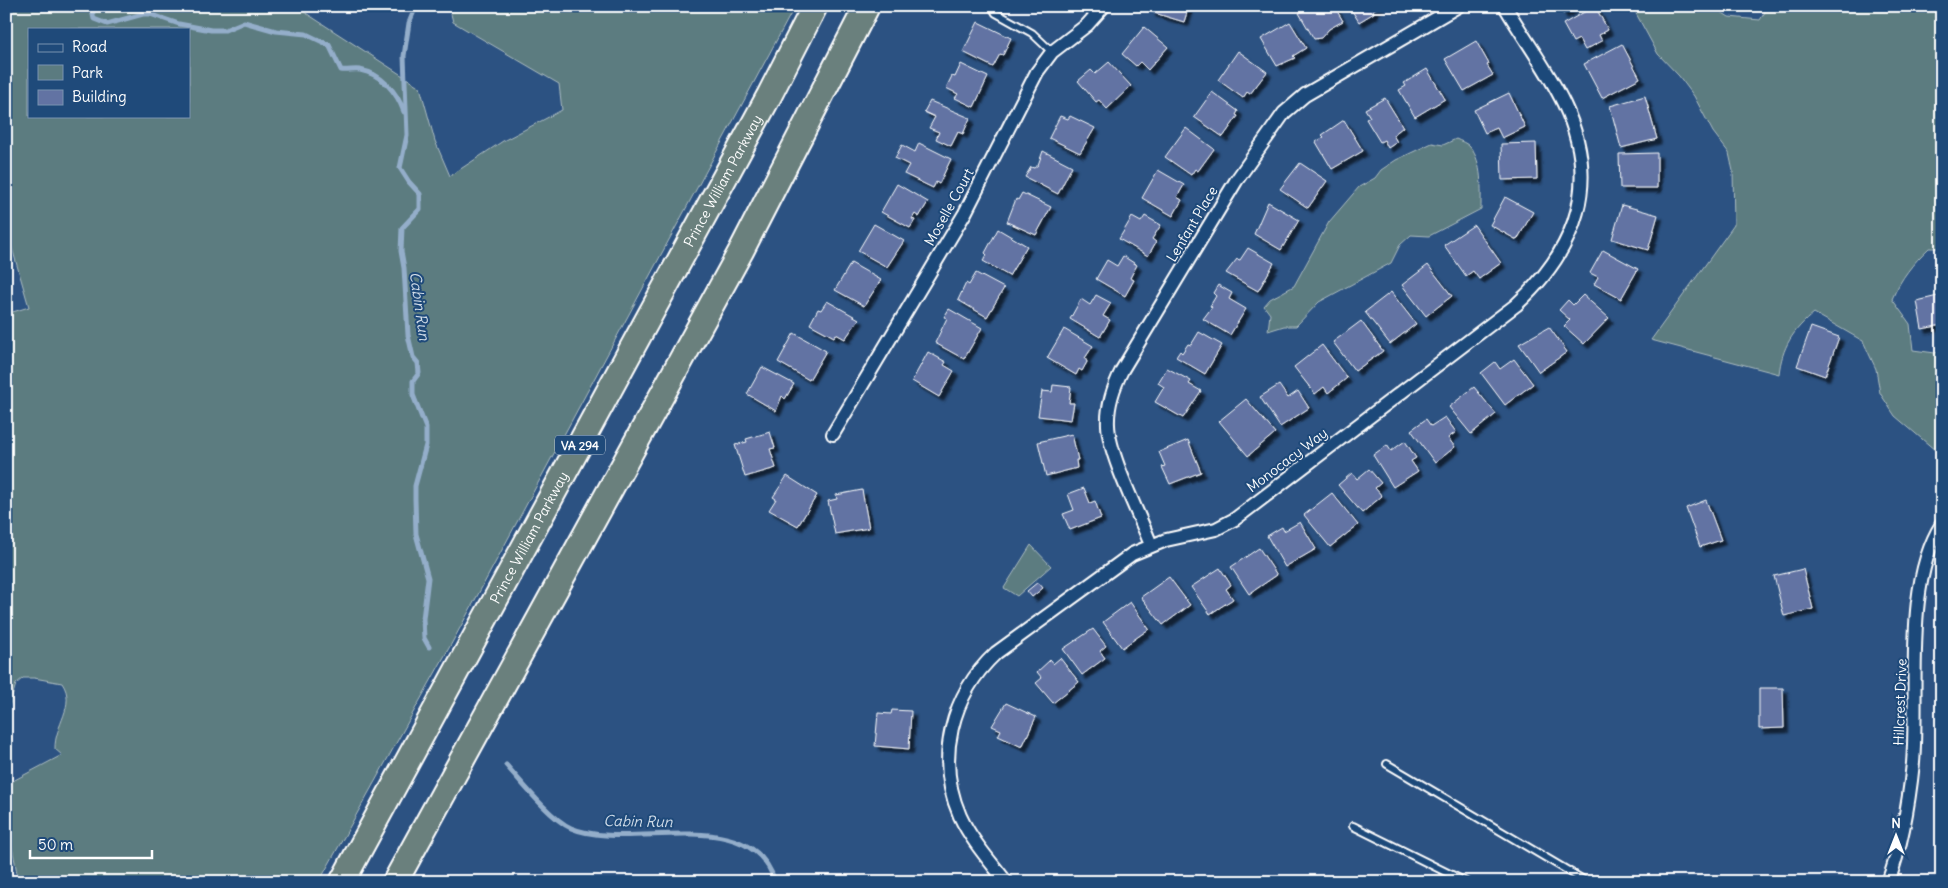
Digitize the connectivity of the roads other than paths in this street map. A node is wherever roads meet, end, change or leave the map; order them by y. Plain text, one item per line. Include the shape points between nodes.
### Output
1 (815, 6) edge
2 (867, 6) edge
3 (992, 6) edge
4 (1104, 6) edge
5 (1458, 6) edge
6 (1505, 6) edge
7 (1052, 52) junction
8 (833, 434) dead end
9 (1942, 524) edge
10 (1151, 545) junction
11 (1387, 764) dead end
12 (1353, 826) dead end
13 (342, 882) edge
14 (395, 882) edge
15 (1006, 882) edge
16 (1466, 882) edge
17 (1587, 882) edge
18 (1888, 882) edge

1 - 13 highway, Prince William Parkway / VA 294
2 - 14 highway via 736,259
3 - 7 lane via 996,13 1037,36
4 - 7 street, Moselle Court via 1088,25
5 - 10 street, Lenfant Place via 1305,95 1284,112 1236,181 1122,370 1109,408 1109,435
6 - 10 street, Monocacy Way via 1563,103 1580,157 1579,204 1572,231 1559,257 1516,305 1235,519 1216,529
7 - 8 street, Moselle Court via 1030,85 965,212
9 - 18 street, Hillcrest Drive via 1929,552 1917,614 1913,762 1900,839
10 - 15 street, Monocacy Way via 1110,568 996,654 980,668 964,693 949,737 950,786 961,817 975,841
11 - 17 lane
12 - 16 lane

